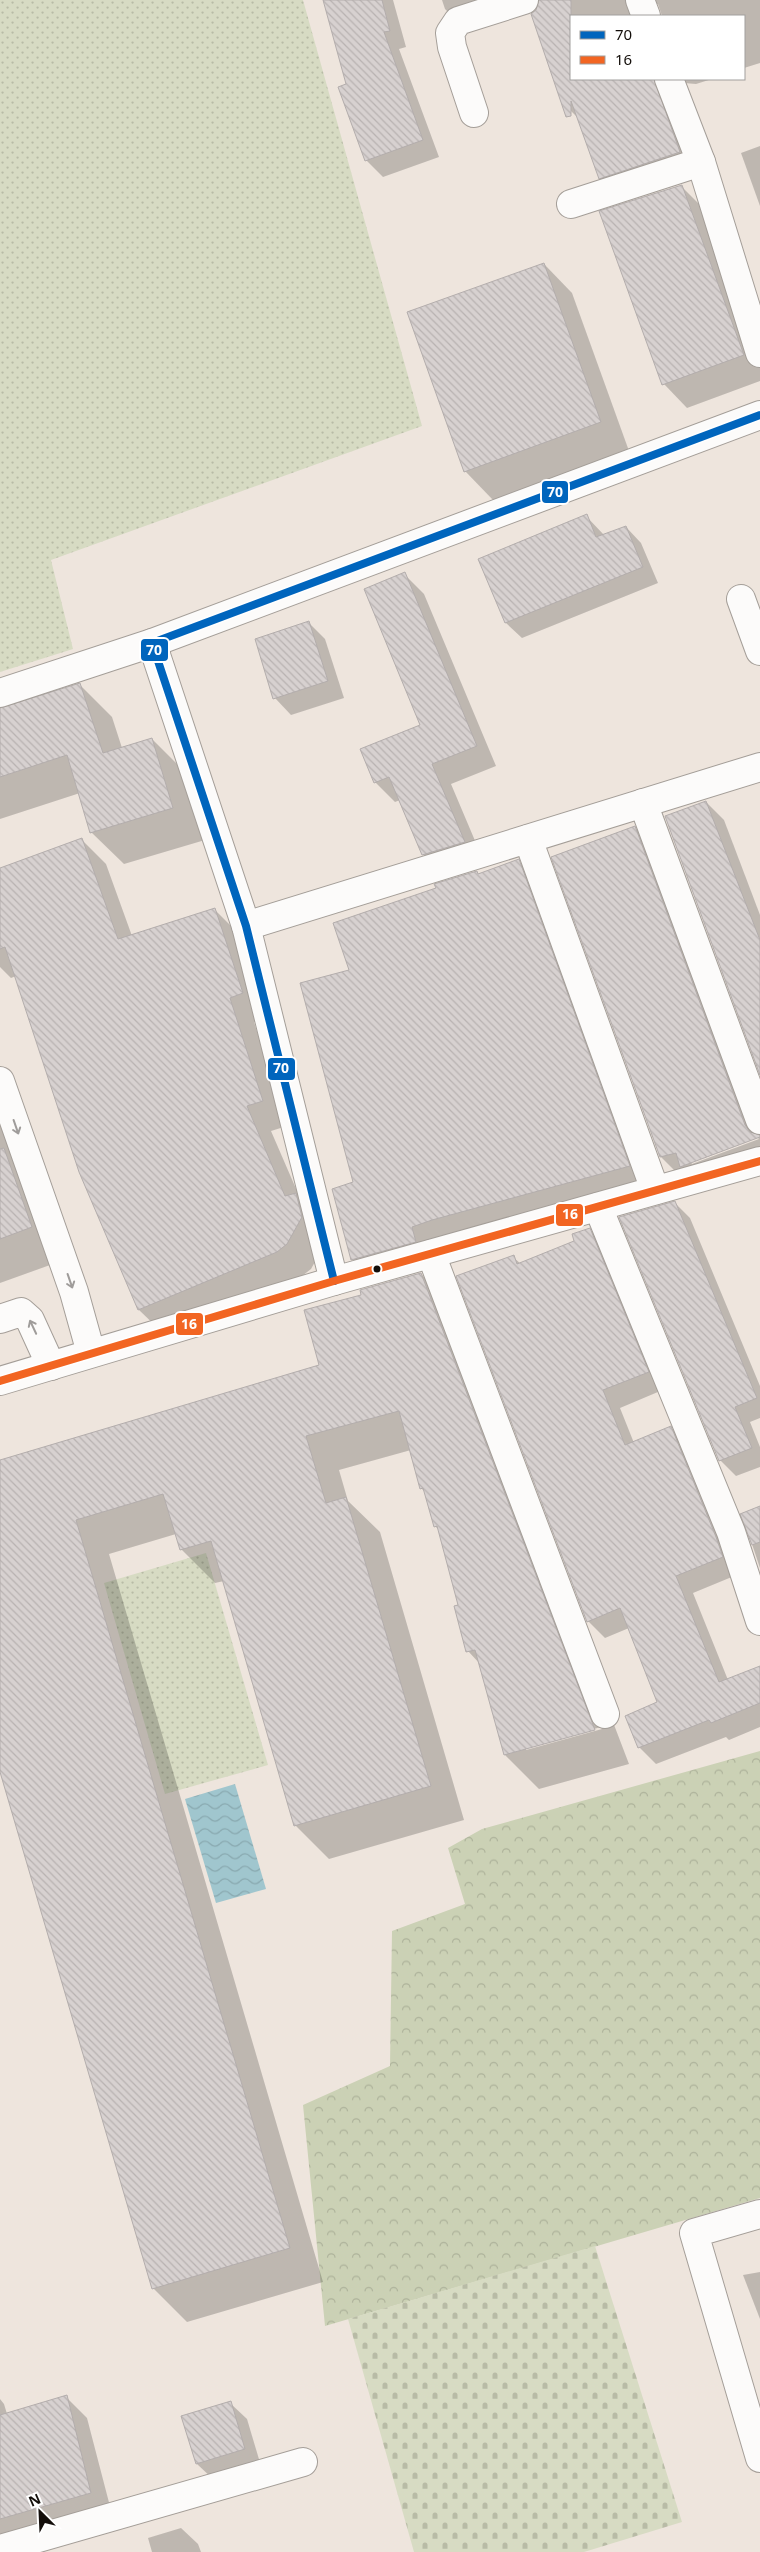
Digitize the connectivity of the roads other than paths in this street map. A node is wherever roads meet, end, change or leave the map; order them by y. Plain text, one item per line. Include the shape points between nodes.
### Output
1 (524, 0) edge
2 (640, 0) edge
3 (646, 15) edge
4 (669, 80) edge
5 (474, 113) dead end
6 (701, 162) junction
7 (571, 204) dead end
8 (760, 353) edge
9 (760, 415) edge
10 (741, 600) dead end
11 (152, 643) junction
12 (760, 650) edge
13 (0, 693) edge
14 (760, 768) edge
15 (643, 804) junction
16 (528, 839) junction
17 (246, 926) junction
18 (0, 1082) edge
19 (760, 1120) edge
20 (760, 1161) edge
21 (656, 1190) junction
22 (598, 1207) junction
23 (431, 1254) junction
24 (334, 1282) junction
25 (0, 1319) edge
26 (91, 1353) junction
27 (52, 1366) junction
28 (0, 1381) edge
29 (760, 1621) edge
30 (605, 1714) dead end
31 (760, 2214) edge
32 (760, 2458) edge
33 (303, 2462) dead end
34 (0, 2549) edge

1 - 5 street via 458,22 450,33
2 - 3 street
4 - 6 street
6 - 7 street
6 - 8 street
9 - 11 street
10 - 12 street
11 - 13 street
11 - 17 street
14 - 15 street
15 - 16 street
15 - 19 street
16 - 17 street
16 - 21 street
17 - 24 street
18 -> 26 street via 74,1292
20 - 21 street
21 - 22 street
22 - 23 street
22 - 29 street via 732,1532
23 - 24 street
23 - 30 street
24 - 26 street
27 -> 25 street via 30,1320 21,1312
26 - 27 street
27 - 28 street
31 - 32 street via 694,2233
33 - 34 street

